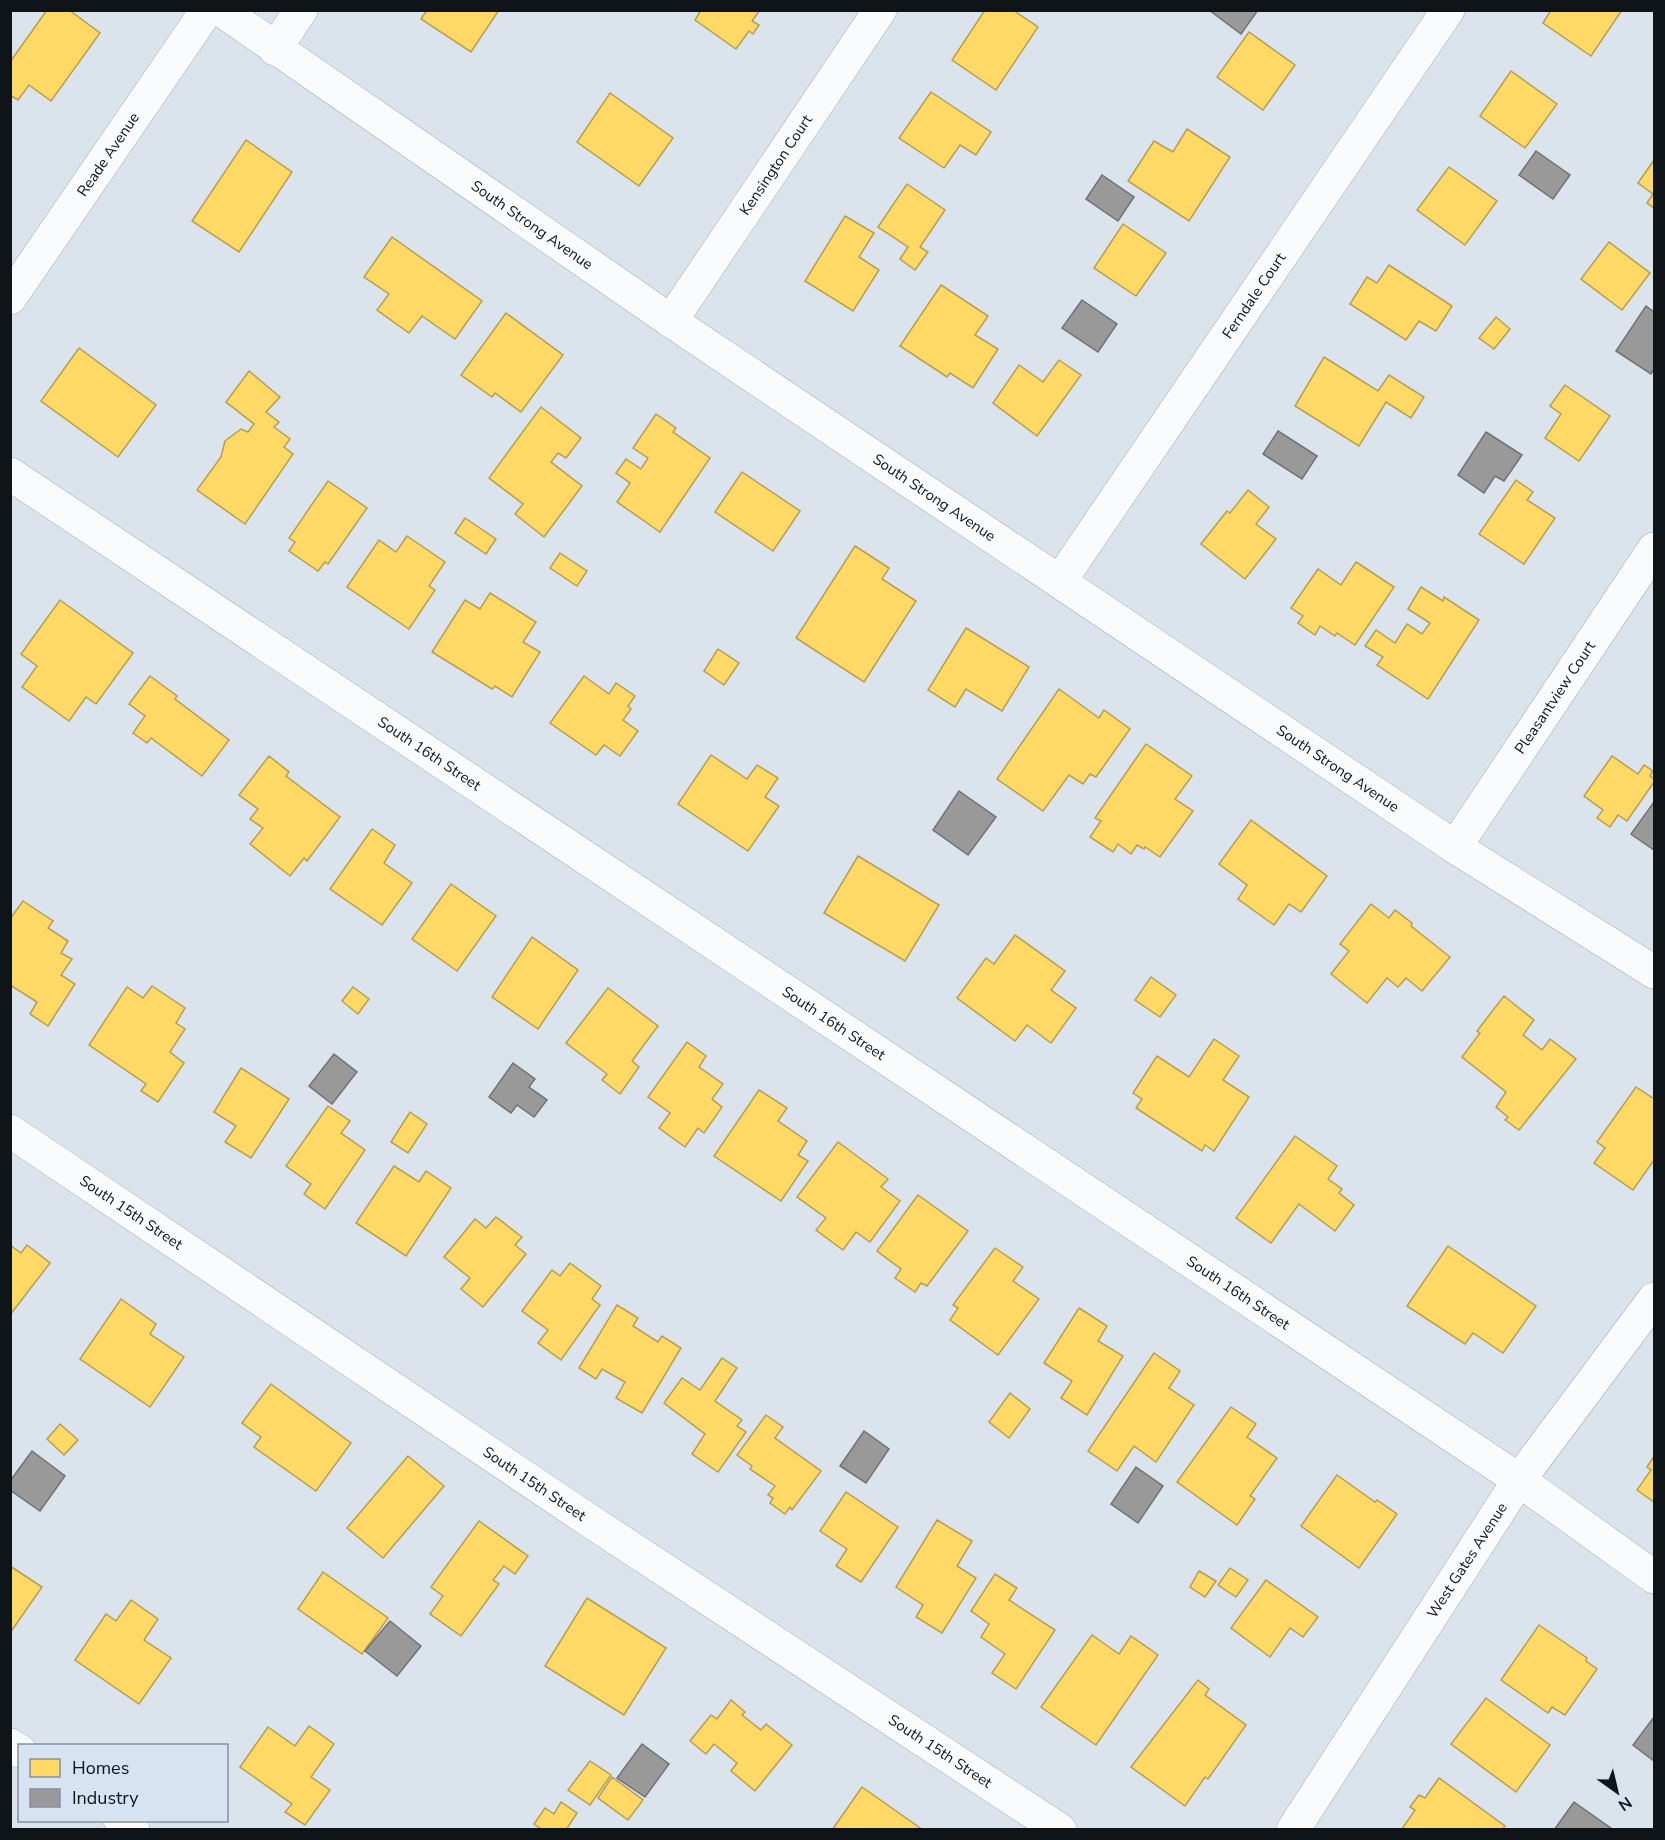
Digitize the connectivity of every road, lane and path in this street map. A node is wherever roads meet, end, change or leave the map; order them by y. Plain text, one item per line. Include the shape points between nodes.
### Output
1 (207, 10) edge
2 (221, 10) edge
3 (301, 10) edge
4 (880, 10) edge
5 (1448, 10) edge
6 (275, 49) junction
7 (10, 298) edge
8 (671, 321) junction
9 (10, 474) edge
10 (1654, 549) edge
11 (1060, 581) junction
12 (1455, 847) junction
13 (1654, 972) edge
14 (10, 1131) edge
15 (1654, 1299) edge
16 (1519, 1480) junction
17 (1654, 1577) edge
18 (1060, 1830) edge
19 (1293, 1830) edge

1 - 7 street, Reade Avenue
2 - 6 street, South Strong Avenue
3 - 6 street
4 - 8 street, Kensington Court
5 - 11 street, Ferndale Court
6 - 8 street, South Strong Avenue
8 - 11 street, South Strong Avenue
9 - 16 street, South 16th Street
10 - 12 street, Pleasantview Court
11 - 12 street, South Strong Avenue
12 - 13 street, South Strong Avenue
14 - 18 street, South 15th Street via 594,1524
15 - 16 street, West Gates Avenue
16 - 17 street, South 16th Street
16 - 19 street, West Gates Avenue

